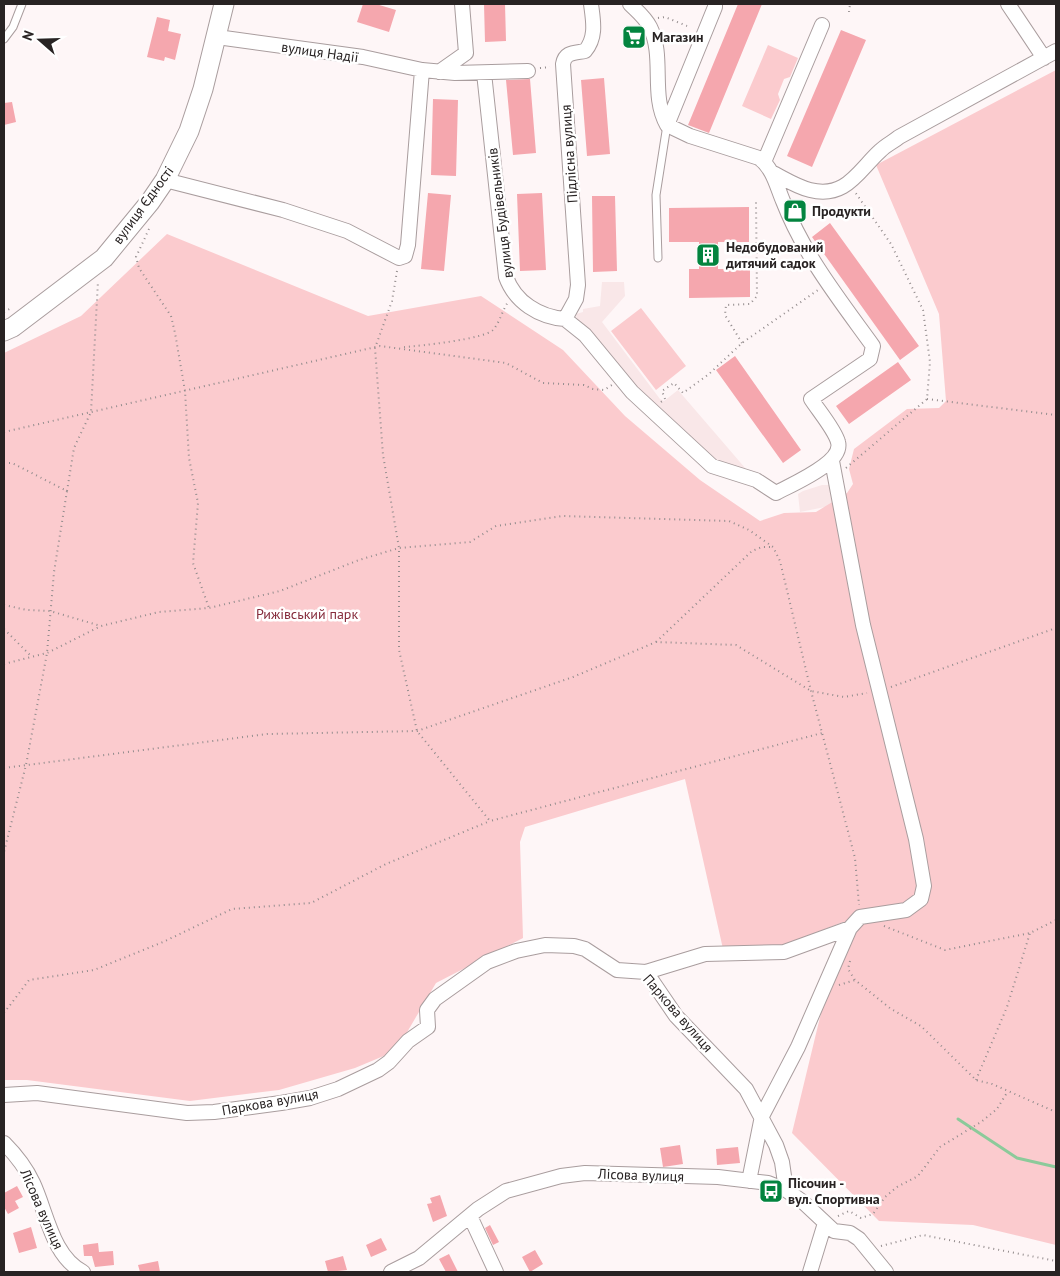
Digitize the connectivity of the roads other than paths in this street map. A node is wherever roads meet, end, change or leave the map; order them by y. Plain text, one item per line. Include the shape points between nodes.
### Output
1 (22, 4) edge
2 (224, 4) edge
3 (462, 4) edge
4 (592, 4) edge
5 (630, 4) edge
6 (715, 4) edge
7 (1008, 4) edge
8 (822, 25) dead end
9 (217, 37) junction
10 (4, 38) edge
11 (1056, 51) edge
12 (1044, 58) junction
13 (422, 70) junction
14 (528, 70) road end
15 (439, 72) junction
16 (484, 73) junction
17 (667, 125) junction
18 (768, 167) junction
19 (165, 180) junction
20 (658, 258) dead end
21 (565, 319) junction
22 (4, 331) edge
23 (832, 462) junction
24 (855, 923) junction
25 (646, 972) junction
26 (4, 1095) edge
27 (762, 1116) junction
28 (4, 1143) edge
29 (749, 1181) junction
30 (786, 1190) junction
31 (470, 1216) junction
32 (825, 1223) junction
33 (83, 1272) edge
34 (391, 1272) edge
35 (496, 1272) edge
36 (810, 1272) edge
37 (886, 1272) edge

1 - 10 lane via 13,27
2 - 9 street, вулиця Єдності
3 - 15 street via 466,53
4 - 21 street, Підлісна вулиця via 592,39 585,50 564,57 563,64 578,285 576,299
5 - 17 street via 646,20 653,34 658,102
6 - 17 street
7 - 12 street
8 - 18 street
9 - 13 street, вулиця Надії via 363,57
9 - 19 street, вулиця Єдності via 189,131
11 - 12 street
12 - 18 street via 899,137 881,150 849,184 821,191 809,190
13 - 15 street, вулиця Надії
13 - 19 street via 408,245 402,257 346,231 282,210
14 - 16 street, вулиця Надії
15 - 16 street, вулиця Надії
16 - 21 street, вулиця Будівельників via 506,278 515,296 548,317
17 - 18 street
17 - 20 lane via 656,195
18 - 23 street via 795,233 873,346 870,359 811,399 838,441
19 - 22 street, вулиця Єдності via 104,258
21 - 23 street via 585,335 652,411 712,466 756,480 776,492
23 - 24 street via 863,625 916,839 924,886 921,899 906,910
24 - 25 street via 784,952 704,954
24 - 27 street
25 - 26 street, Паркова вулиця via 617,970 585,949 561,944 501,956 480,966 435,999 427,1010 428,1027 408,1041 389,1062 361,1079 310,1098 186,1113 37,1093
25 - 27 street, Паркова вулиця via 676,1016 746,1089
27 - 29 street
27 - 30 street, Паркова вулиця via 782,1162
28 - 33 street, Лісова вулиця via 26,1170 59,1249 71,1264
29 - 30 street, Лісова вулиця via 768,1183
29 - 31 street, Лісова вулиця via 640,1174 561,1176 506,1191
30 - 32 street, Лісова вулиця
31 - 34 street, Лісова вулиця via 419,1258
31 - 35 street
32 - 36 street
32 - 37 street, Лісова вулиця via 834,1231 850,1233

